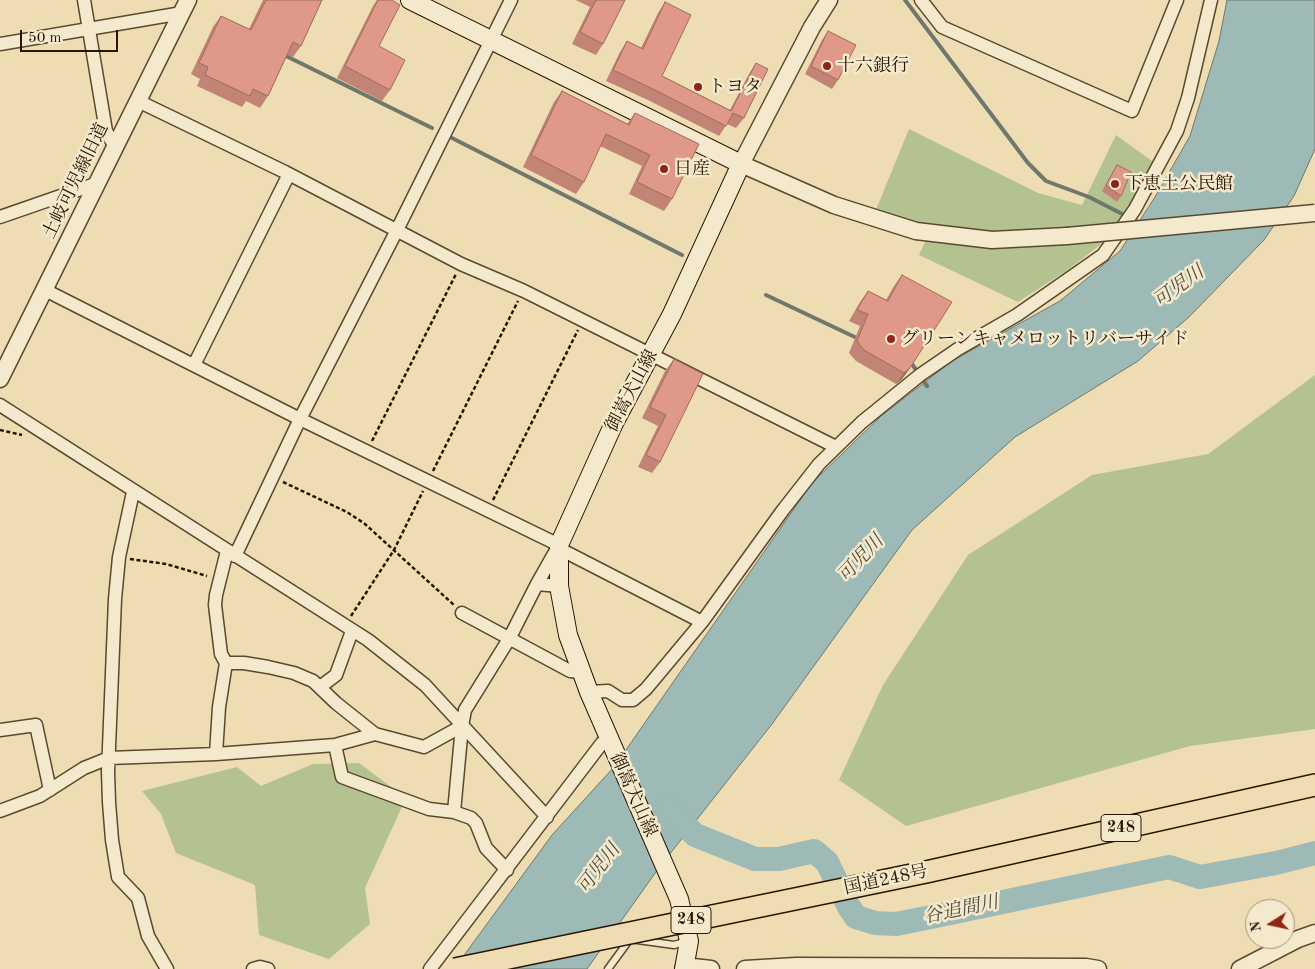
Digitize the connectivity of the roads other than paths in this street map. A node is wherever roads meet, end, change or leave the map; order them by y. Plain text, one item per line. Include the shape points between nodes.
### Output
1 (84, 0) edge
2 (410, 0) edge
3 (511, 0) edge
4 (829, 0) edge
5 (921, 0) edge
6 (1177, 0) edge
7 (1211, 0) edge
8 (185, 6) edge
9 (88, 28) junction
10 (492, 40) junction
11 (0, 44) edge
12 (138, 101) junction
13 (115, 147) junction
14 (741, 164) junction
15 (289, 174) junction
16 (98, 183) junction
17 (1315, 214) edge
18 (0, 217) edge
19 (397, 230) junction
20 (44, 290) junction
21 (652, 354) junction
22 (194, 366) junction
23 (0, 379) edge
24 (0, 405) edge
25 (300, 419) junction
26 (836, 447) junction
27 (133, 492) junction
28 (558, 546) junction
29 (231, 553) junction
30 (537, 584) junction
31 (559, 586) junction
32 (462, 613) road end
33 (702, 622) junction
34 (349, 628) junction
35 (509, 639) junction
36 (226, 663) junction
37 (581, 672) junction
38 (320, 687) junction
39 (589, 692) junction
40 (462, 726) junction
41 (0, 730) edge
42 (374, 734) junction
43 (609, 740) junction
44 (335, 745) junction
45 (216, 754) junction
46 (109, 758) junction
47 (1315, 785) edge
48 (50, 790) junction
49 (0, 811) edge
50 (454, 812) junction
51 (547, 818) junction
52 (507, 870) junction
53 (1315, 933) edge
54 (689, 941) junction
55 (685, 968) edge
56 (167, 969) edge
57 (253, 969) edge
58 (268, 969) edge
59 (430, 969) edge
60 (455, 969) edge
61 (608, 969) edge
62 (711, 969) edge
63 (745, 969) edge
64 (1098, 969) edge
65 (1240, 969) edge

1 - 9 street
2 - 10 main road
3 - 10 street
4 - 14 street
5 - 6 street via 942,27 1132,111
7 - 26 street via 1177,131 1129,218 1102,255 1017,315 958,348 919,375
8 - 9 street
8 - 12 street, 土岐可児線旧道
9 - 11 street
9 - 13 street via 106,131
10 - 14 main road
10 - 19 street
12 - 13 street, 土岐可児線旧道
12 - 15 street
13 - 16 street, 土岐可児線旧道
14 - 17 street, bridge via 834,205 916,231 992,240
14 - 21 main road, 御嵩犬山線
15 - 19 street
15 - 22 street
16 - 18 street
16 - 20 street, 土岐可児線旧道
19 - 21 street via 461,264 524,290
19 - 25 street
20 - 22 street
20 - 23 street, 土岐可児線旧道
21 - 26 street
21 - 28 main road, 御嵩犬山線 via 614,423
22 - 25 street
24 - 27 street
25 - 28 street
25 - 29 street via 273,477
26 - 33 street via 783,510
27 - 29 street
27 - 46 street via 119,557 115,599
28 - 30 street
28 - 31 main road, 御嵩犬山線
28 - 33 street
29 - 34 street
29 - 36 street via 220,580 215,605 221,654
30 - 31 street
30 - 35 street
31 - 37 main road, 御嵩犬山線 via 568,635
32 - 35 street
33 - 39 street via 633,700 622,700 608,691
34 - 38 street via 336,675
34 - 40 street via 425,685
35 - 37 street via 570,671
35 - 40 street via 465,710
36 - 38 street via 244,663 294,673
36 - 45 street
37 - 39 main road, 御嵩犬山線
38 - 42 street
39 - 43 main road, 御嵩犬山線
40 - 42 street via 424,748
40 - 50 street
40 - 51 street
41 - 48 street via 36,724
42 - 44 street
43 - 51 street via 602,743
43 - 54 main road, 御嵩犬山線 via 673,885
44 - 45 street
44 - 50 street via 342,777 429,809
45 - 46 street
46 - 48 street via 84,768
46 - 56 street via 108,802 118,877 138,898 148,936
47 - 60 highway, 国道248号 / 248, bridge via 926,872
48 - 49 street
50 - 52 street via 476,823 486,848
51 - 52 street
52 - 59 street
53 - 65 street
54 - 55 main road, 御嵩犬山線
54 - 61 lane via 674,945 630,939
55 - 62 street
57 - 58 street
63 - 64 street via 806,966

